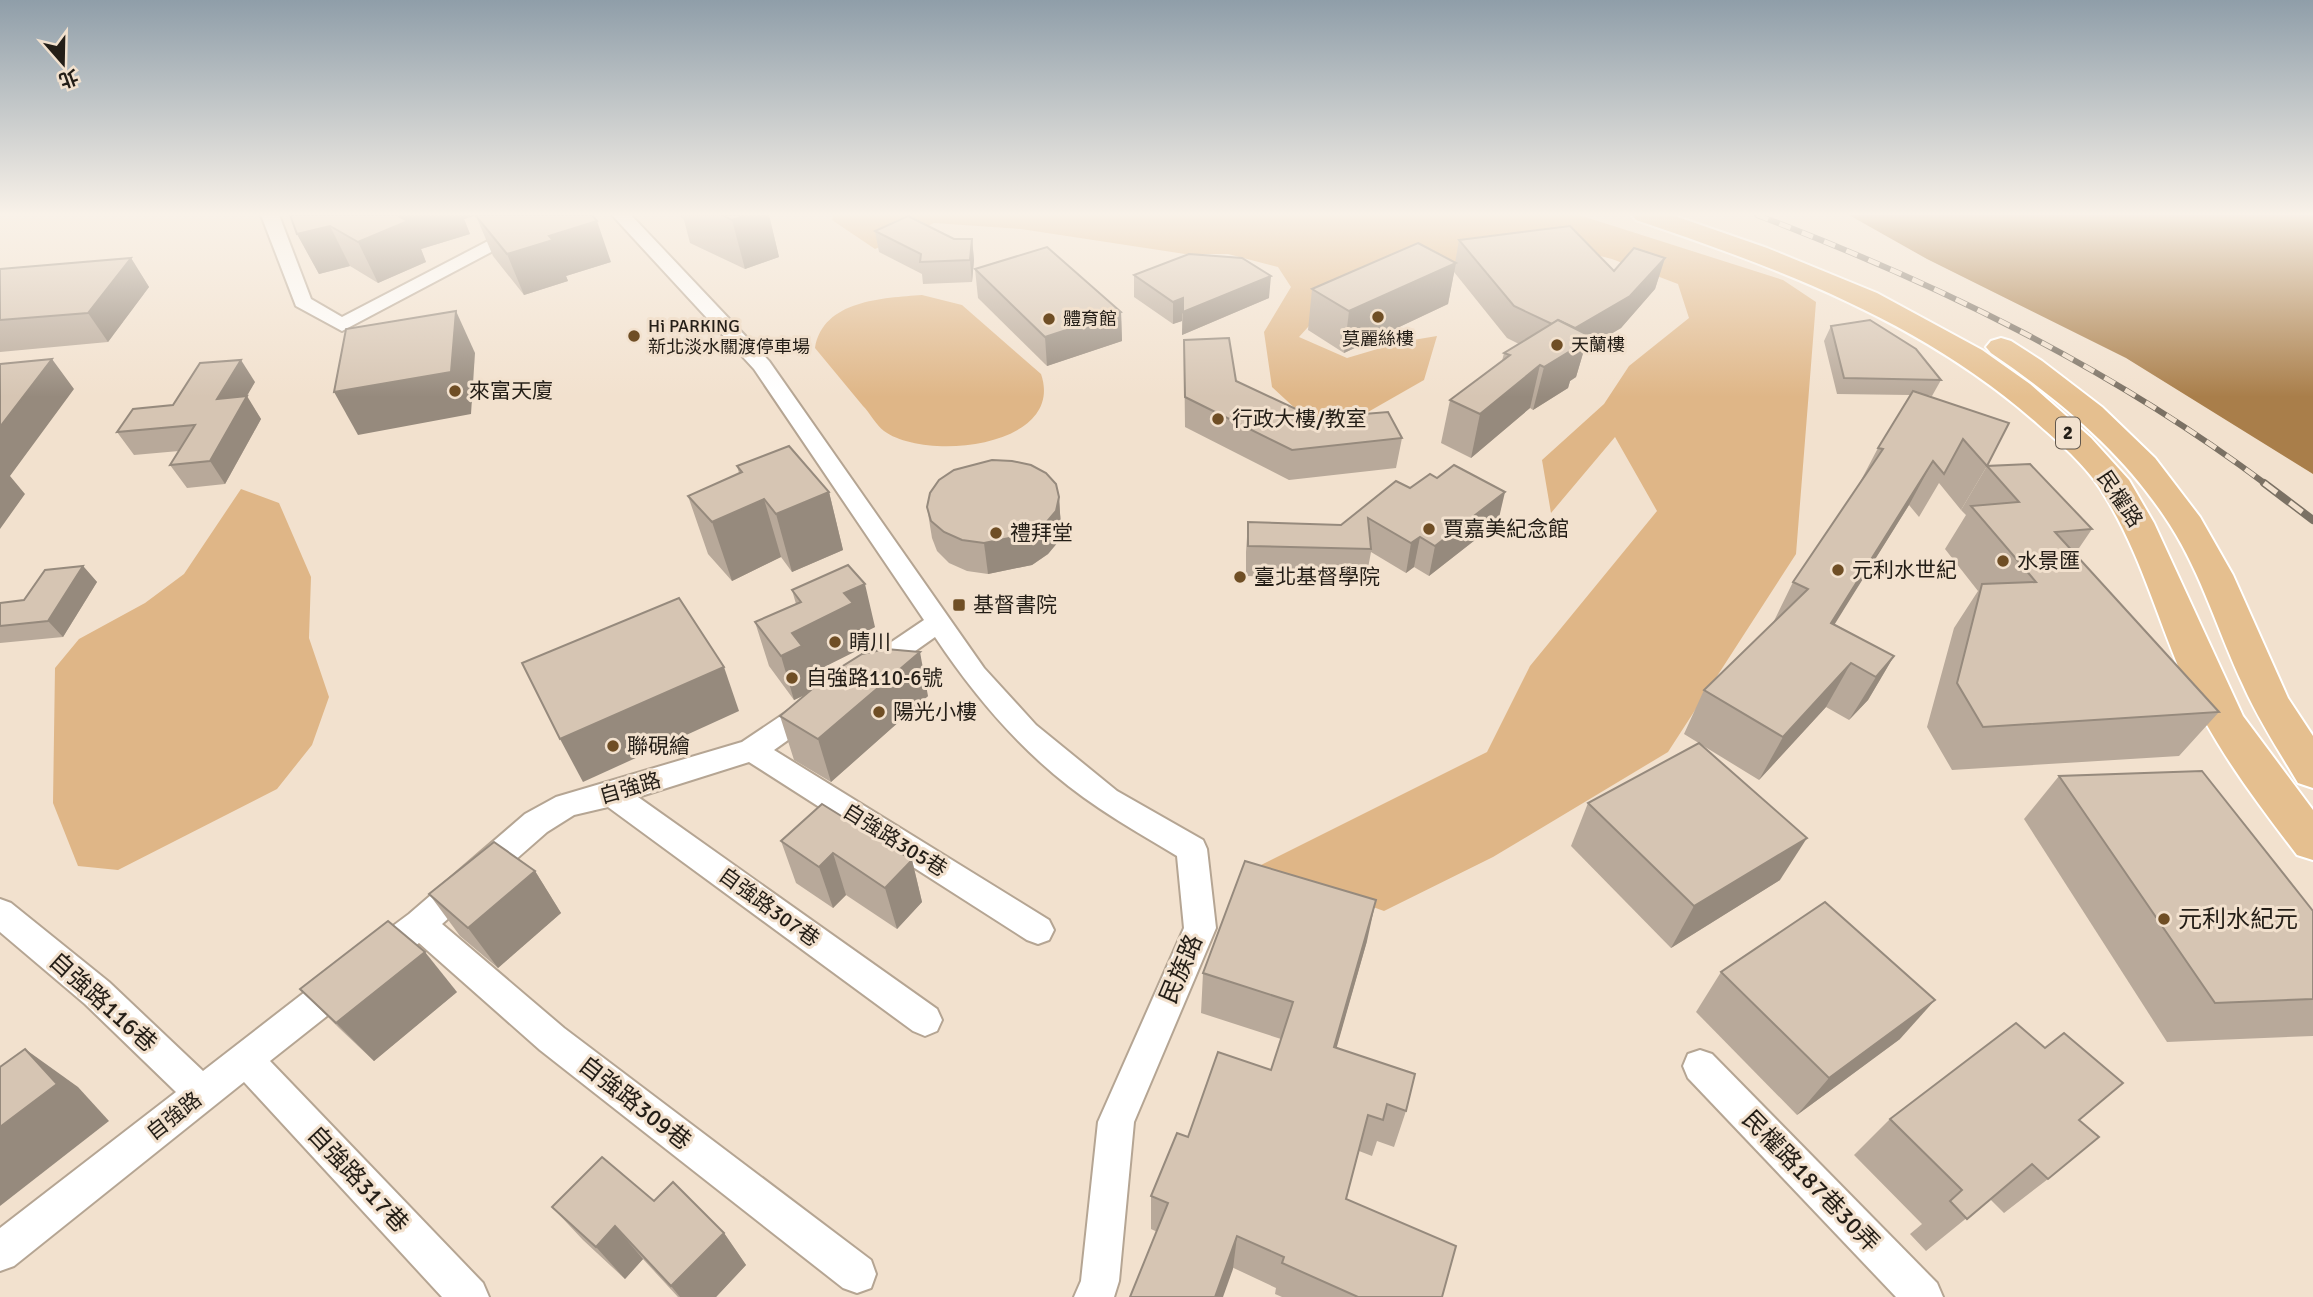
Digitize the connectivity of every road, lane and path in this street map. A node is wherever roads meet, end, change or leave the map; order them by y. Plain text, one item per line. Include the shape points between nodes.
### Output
1 (293, 276) edge
2 (436, 276) edge
3 (681, 276) edge
4 (1812, 276) edge
5 (1858, 276) edge
6 (939, 622) junction
7 (752, 750) junction
8 (2313, 771) edge
9 (612, 794) junction
10 (2313, 842) edge
11 (0, 914) edge
12 (420, 924) junction
13 (1038, 930) dead end
14 (925, 1020) dead end
15 (247, 1061) junction
16 (1700, 1066) dead end
17 (202, 1094) junction
18 (0, 1252) edge
19 (857, 1274) dead end
20 (469, 1297) edge
21 (1094, 1297) edge
22 (1923, 1297) edge

1 - 2 street via 303,302 342,325
3 - 6 street via 762,365
4 - 10 main road, 民權路 / 2 via 1919,324 1984,363 2081,446 2121,494 2148,543 2218,709 2254,768
5 - 8 main road, 民權路 / 2 via 1935,308 2032,367 2082,403 2121,441 2167,494 2206,556 2271,703
6 - 7 street, 自強路
6 - 21 street, 民族路 via 975,675 1026,733 1107,799 1192,849 1200,928 1116,1122 1100,1281
7 - 9 street, 自強路
7 - 13 street, 自強路305巷
9 - 12 street, 自強路 via 566,805 536,823
9 - 14 street, 自強路307巷
11 - 17 street, 自強路116巷 via 97,993
12 - 15 street, 自強路
12 - 19 street, 自強路309巷 via 552,1039
15 - 17 street, 自強路
15 - 20 street, 自強路317巷
16 - 22 street, 民權路187巷30弄
17 - 18 street, 自強路

